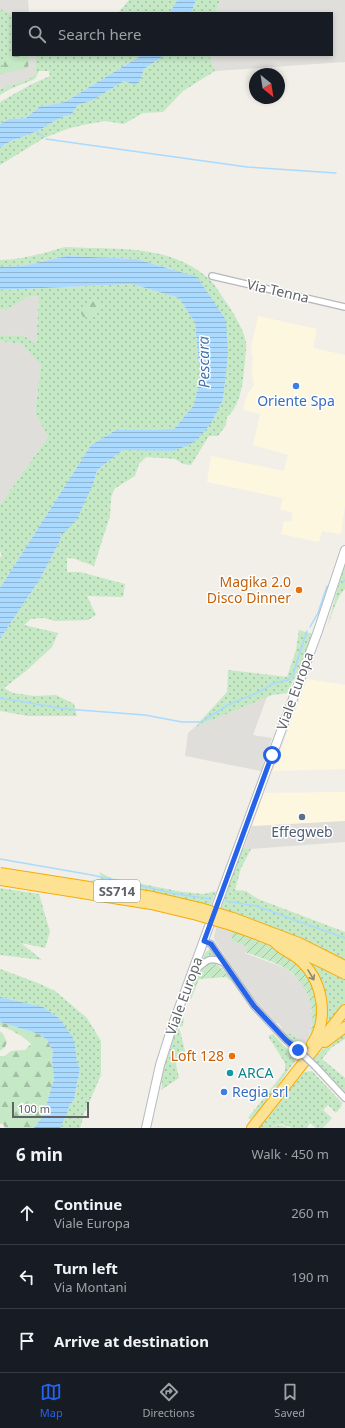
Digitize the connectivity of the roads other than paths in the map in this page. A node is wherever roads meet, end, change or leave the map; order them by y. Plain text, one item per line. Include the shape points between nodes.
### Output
1 (212, 276) dead end
2 (345, 307) edge
3 (345, 550) edge
4 (0, 873) edge
5 (0, 880) edge
6 (232, 921) junction
7 (273, 940) junction
8 (204, 941) junction
9 (224, 962) junction
10 (345, 966) edge
11 (192, 972) junction
12 (345, 974) edge
13 (345, 1010) edge
14 (345, 1027) edge
15 (311, 1053) junction
16 (303, 1063) junction
17 (345, 1098) edge
18 (146, 1128) edge
19 (252, 1128) edge

1 - 2 street, Via Tenna
3 - 8 main road, Viale Europa via 318,631
4 - 6 highway, SS714, bridge via 153,897 200,908
5 - 6 highway, SS714, bridge via 151,904
6 - 7 highway, SS714
6 - 10 highway, SS714 via 299,943
7 - 12 highway, SS714
7 -> 16 highway via 278,947 303,963 315,981 321,1001 319,1032
8 - 9 street via 211,944
8 - 11 main road, Viale Europa
9 - 11 street via 207,960
9 - 17 street, bridge via 257,1009
11 - 18 main road, Viale Europa via 164,1052
13 - 15 highway
14 - 15 highway
15 - 16 highway
16 - 19 highway

